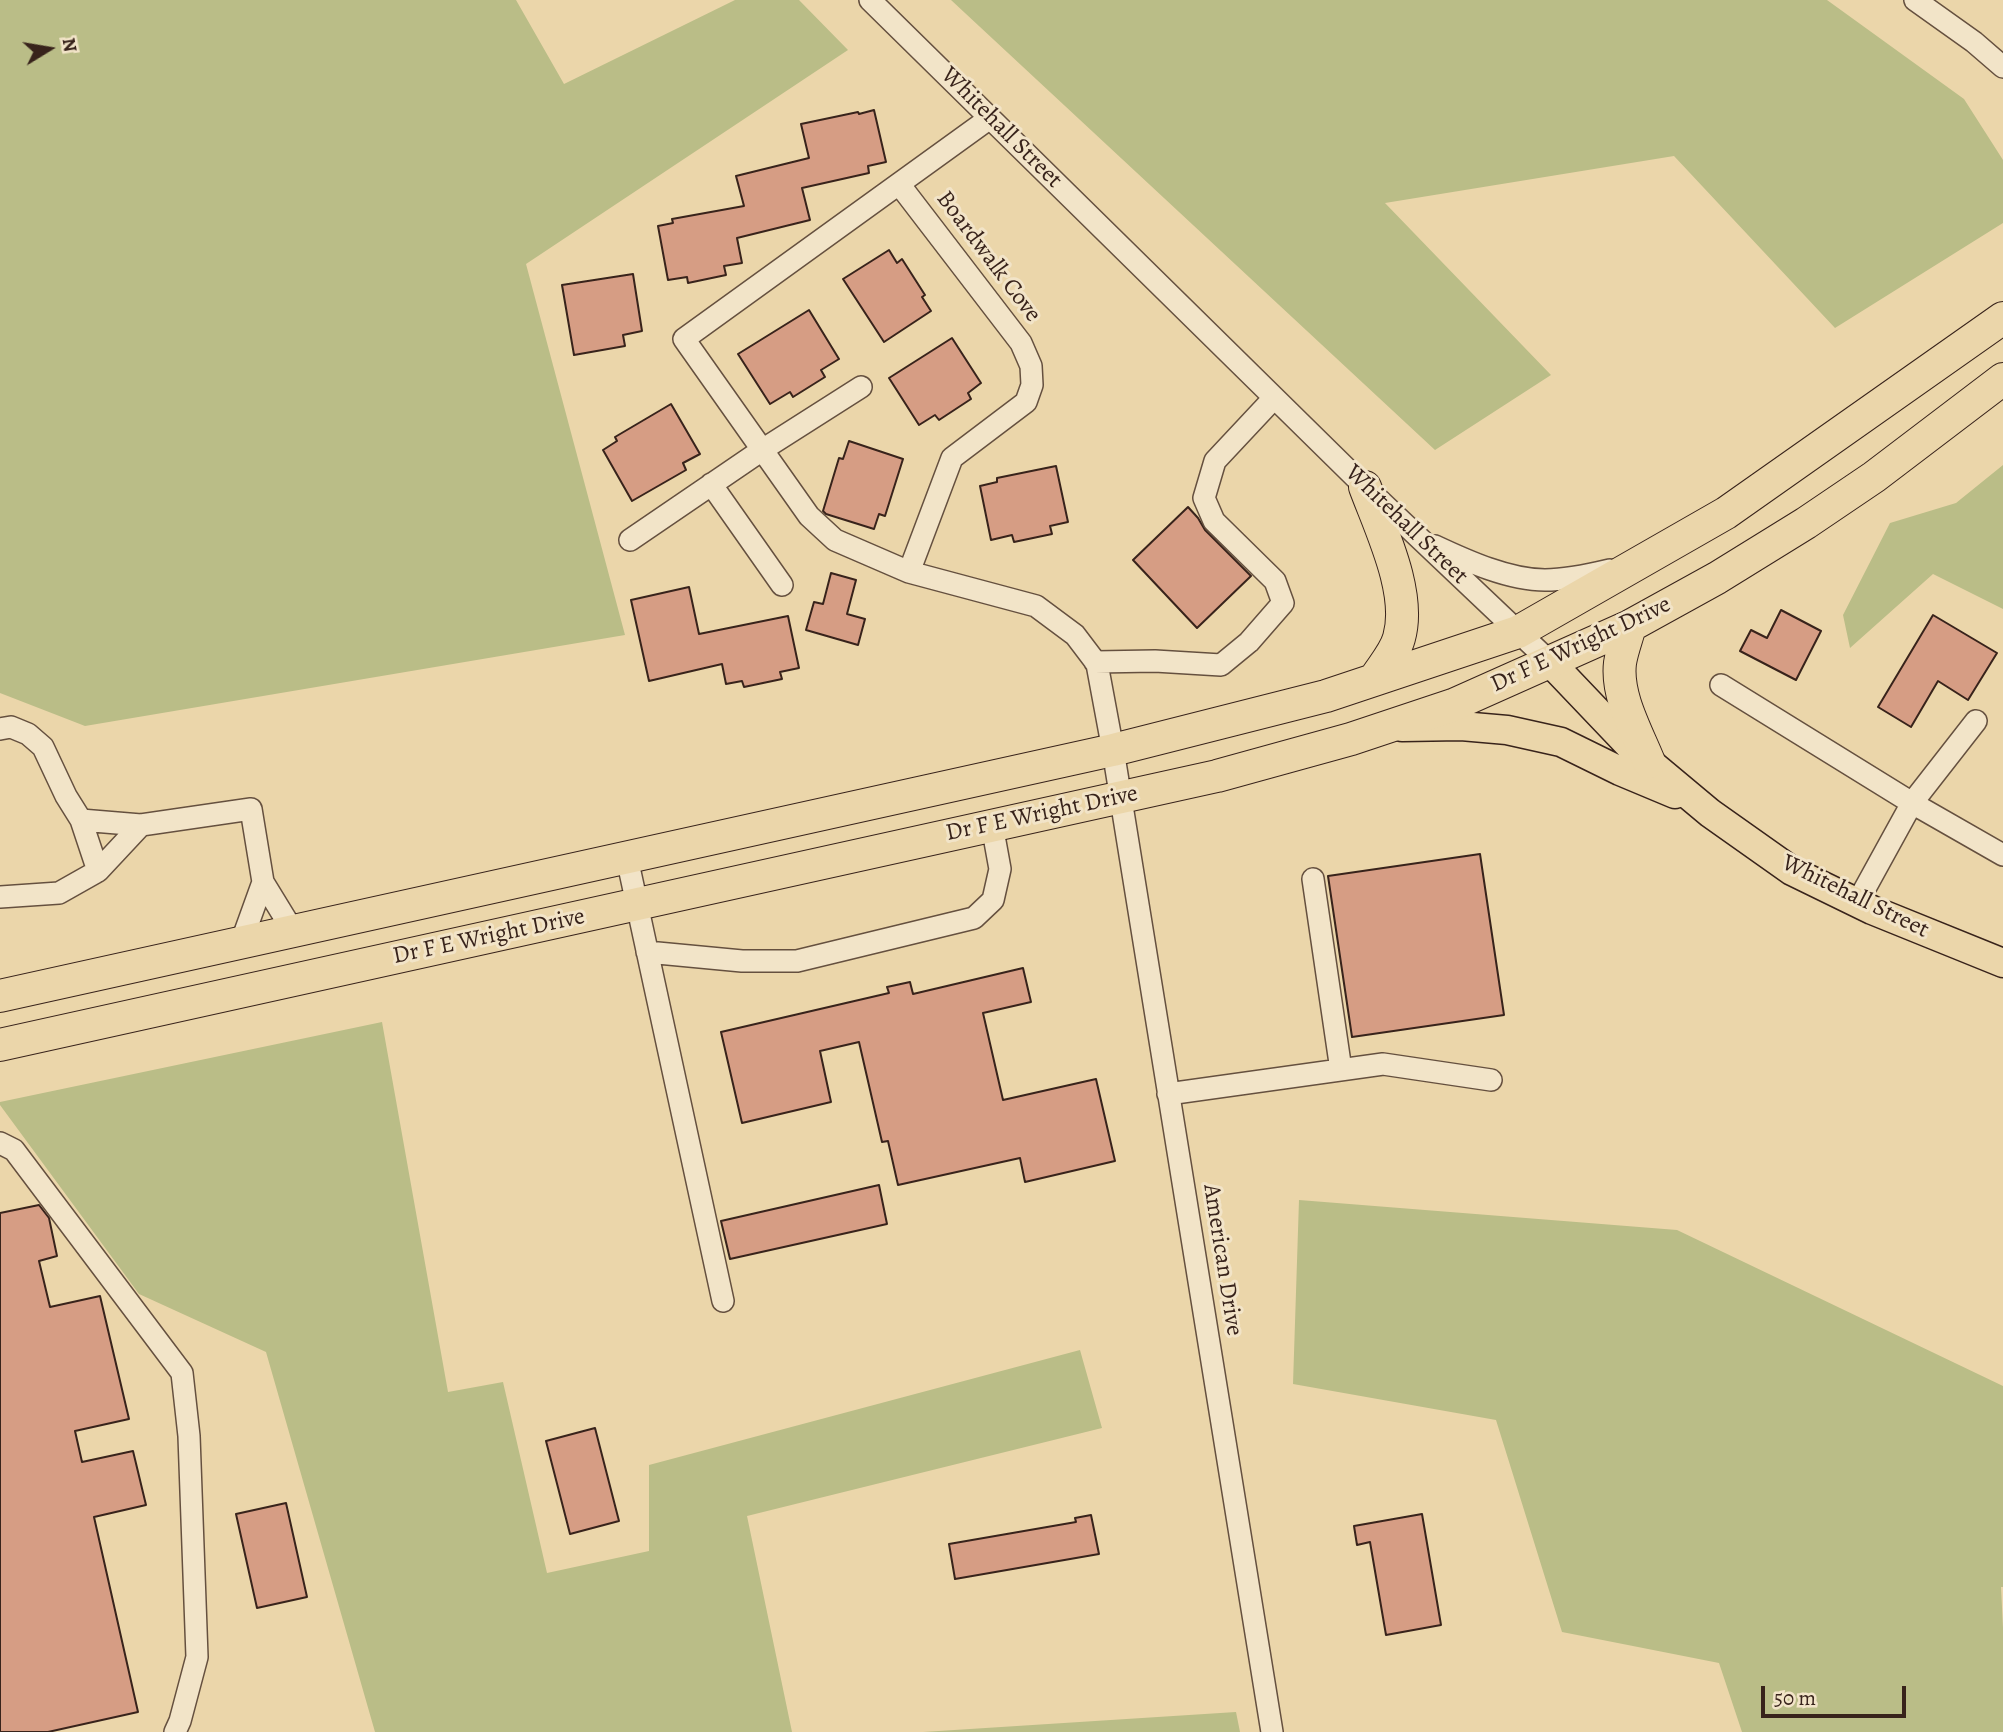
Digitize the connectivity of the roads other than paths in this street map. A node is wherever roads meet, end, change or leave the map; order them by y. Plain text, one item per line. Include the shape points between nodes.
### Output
1 (870, 0) edge
2 (1915, 0) edge
3 (2003, 67) edge
4 (990, 118) junction
5 (899, 184) junction
6 (2003, 318) edge
7 (2003, 379) edge
8 (861, 387) dead end
9 (1274, 398) junction
10 (762, 450) junction
11 (711, 484) junction
12 (1365, 487) junction
13 (629, 540) dead end
14 (1421, 540) junction
15 (1639, 563) junction
16 (909, 572) junction
17 (782, 585) dead end
18 (1630, 626) junction
19 (1518, 632) junction
20 (1095, 662) junction
21 (1550, 662) junction
22 (1374, 680) junction
23 (1721, 685) dead end
24 (1976, 721) dead end
25 (1386, 727) junction
26 (0, 729) edge
27 (1113, 750) junction
28 (1649, 762) junction
29 (1120, 797) junction
30 (1697, 803) junction
31 (1912, 803) junction
32 (81, 820) junction
33 (141, 825) junction
34 (992, 825) junction
35 (2003, 856) edge
36 (627, 858) junction
37 (98, 871) junction
38 (1313, 879) dead end
39 (263, 882) junction
40 (0, 897) edge
41 (1857, 903) junction
42 (637, 904) junction
43 (292, 930) junction
44 (242, 943) junction
45 (648, 952) junction
46 (2003, 963) edge
47 (0, 996) edge
48 (164, 1009) junction
49 (0, 1045) edge
50 (1341, 1070) junction
51 (1491, 1080) dead end
52 (1168, 1094) junction
53 (0, 1143) edge
54 (723, 1301) dead end
55 (175, 1732) edge
56 (1272, 1732) edge

1 - 4 street, Whitehall Street
2 - 3 street
4 - 5 street, Boardwalk Cove
4 - 9 street, Whitehall Street
5 - 10 street, Boardwalk Cove via 684,339
5 - 16 street, Boardwalk Cove via 1021,343 1031,366 1032,385 1026,402 952,458
6 - 15 highway via 1726,513
7 - 18 highway, Dr F E Wright Drive via 1806,523
8 - 10 street
9 - 12 street, Whitehall Street
9 - 20 street via 1215,461 1204,498 1214,521 1275,581 1283,603 1249,642 1221,665
10 - 11 street
10 - 16 street, Boardwalk Cove via 809,516 835,540
11 - 13 street
11 - 17 street
12 - 14 street, Whitehall Street
12 - 22 highway via 1402,603 1398,642
14 - 15 street via 1512,575 1545,580
14 - 19 street, Whitehall Street
15 - 19 highway
16 - 20 street, Boardwalk Cove via 1036,606 1075,635
18 - 21 highway, Dr F E Wright Drive
18 - 28 highway via 1620,662 1620,684
19 - 21 street, Whitehall Street
19 - 22 highway
20 - 27 street, Boardwalk Cove
21 - 25 highway, Dr F E Wright Drive via 1453,705
21 - 28 main road, Whitehall Street
22 - 27 highway
23 - 31 street
24 - 31 street
25 - 29 highway, Dr F E Wright Drive via 1217,776
25 - 30 main road via 1461,726 1560,742
26 - 32 street via 11,727 28,734 43,747
27 - 29 street, Boardwalk Cove
27 - 36 highway
28 - 30 main road, Whitehall Street
29 - 34 highway, Dr F E Wright Drive
29 - 52 street, American Drive
30 - 41 main road, Whitehall Street via 1792,871
31 - 35 street
31 - 41 street
32 - 33 street
32 - 37 street
33 - 37 street
33 - 39 street via 251,809
34 - 42 highway, Dr F E Wright Drive
34 - 45 street via 1000,869 993,900 974,918 797,961
36 - 42 street
36 - 43 highway
37 - 40 street via 59,893
38 - 50 street
39 - 43 street
39 - 44 street
41 - 46 main road, Whitehall Street
42 - 45 street
42 - 48 highway, Dr F E Wright Drive
43 - 44 highway
43 - 48 highway via 280,961 271,969 184,989
44 - 47 highway
45 - 54 street
48 - 49 highway, Dr F E Wright Drive
50 - 51 street via 1383,1064
50 - 52 street
52 - 56 street, American Drive
53 - 55 street via 14,1150 182,1373 189,1436 197,1657

